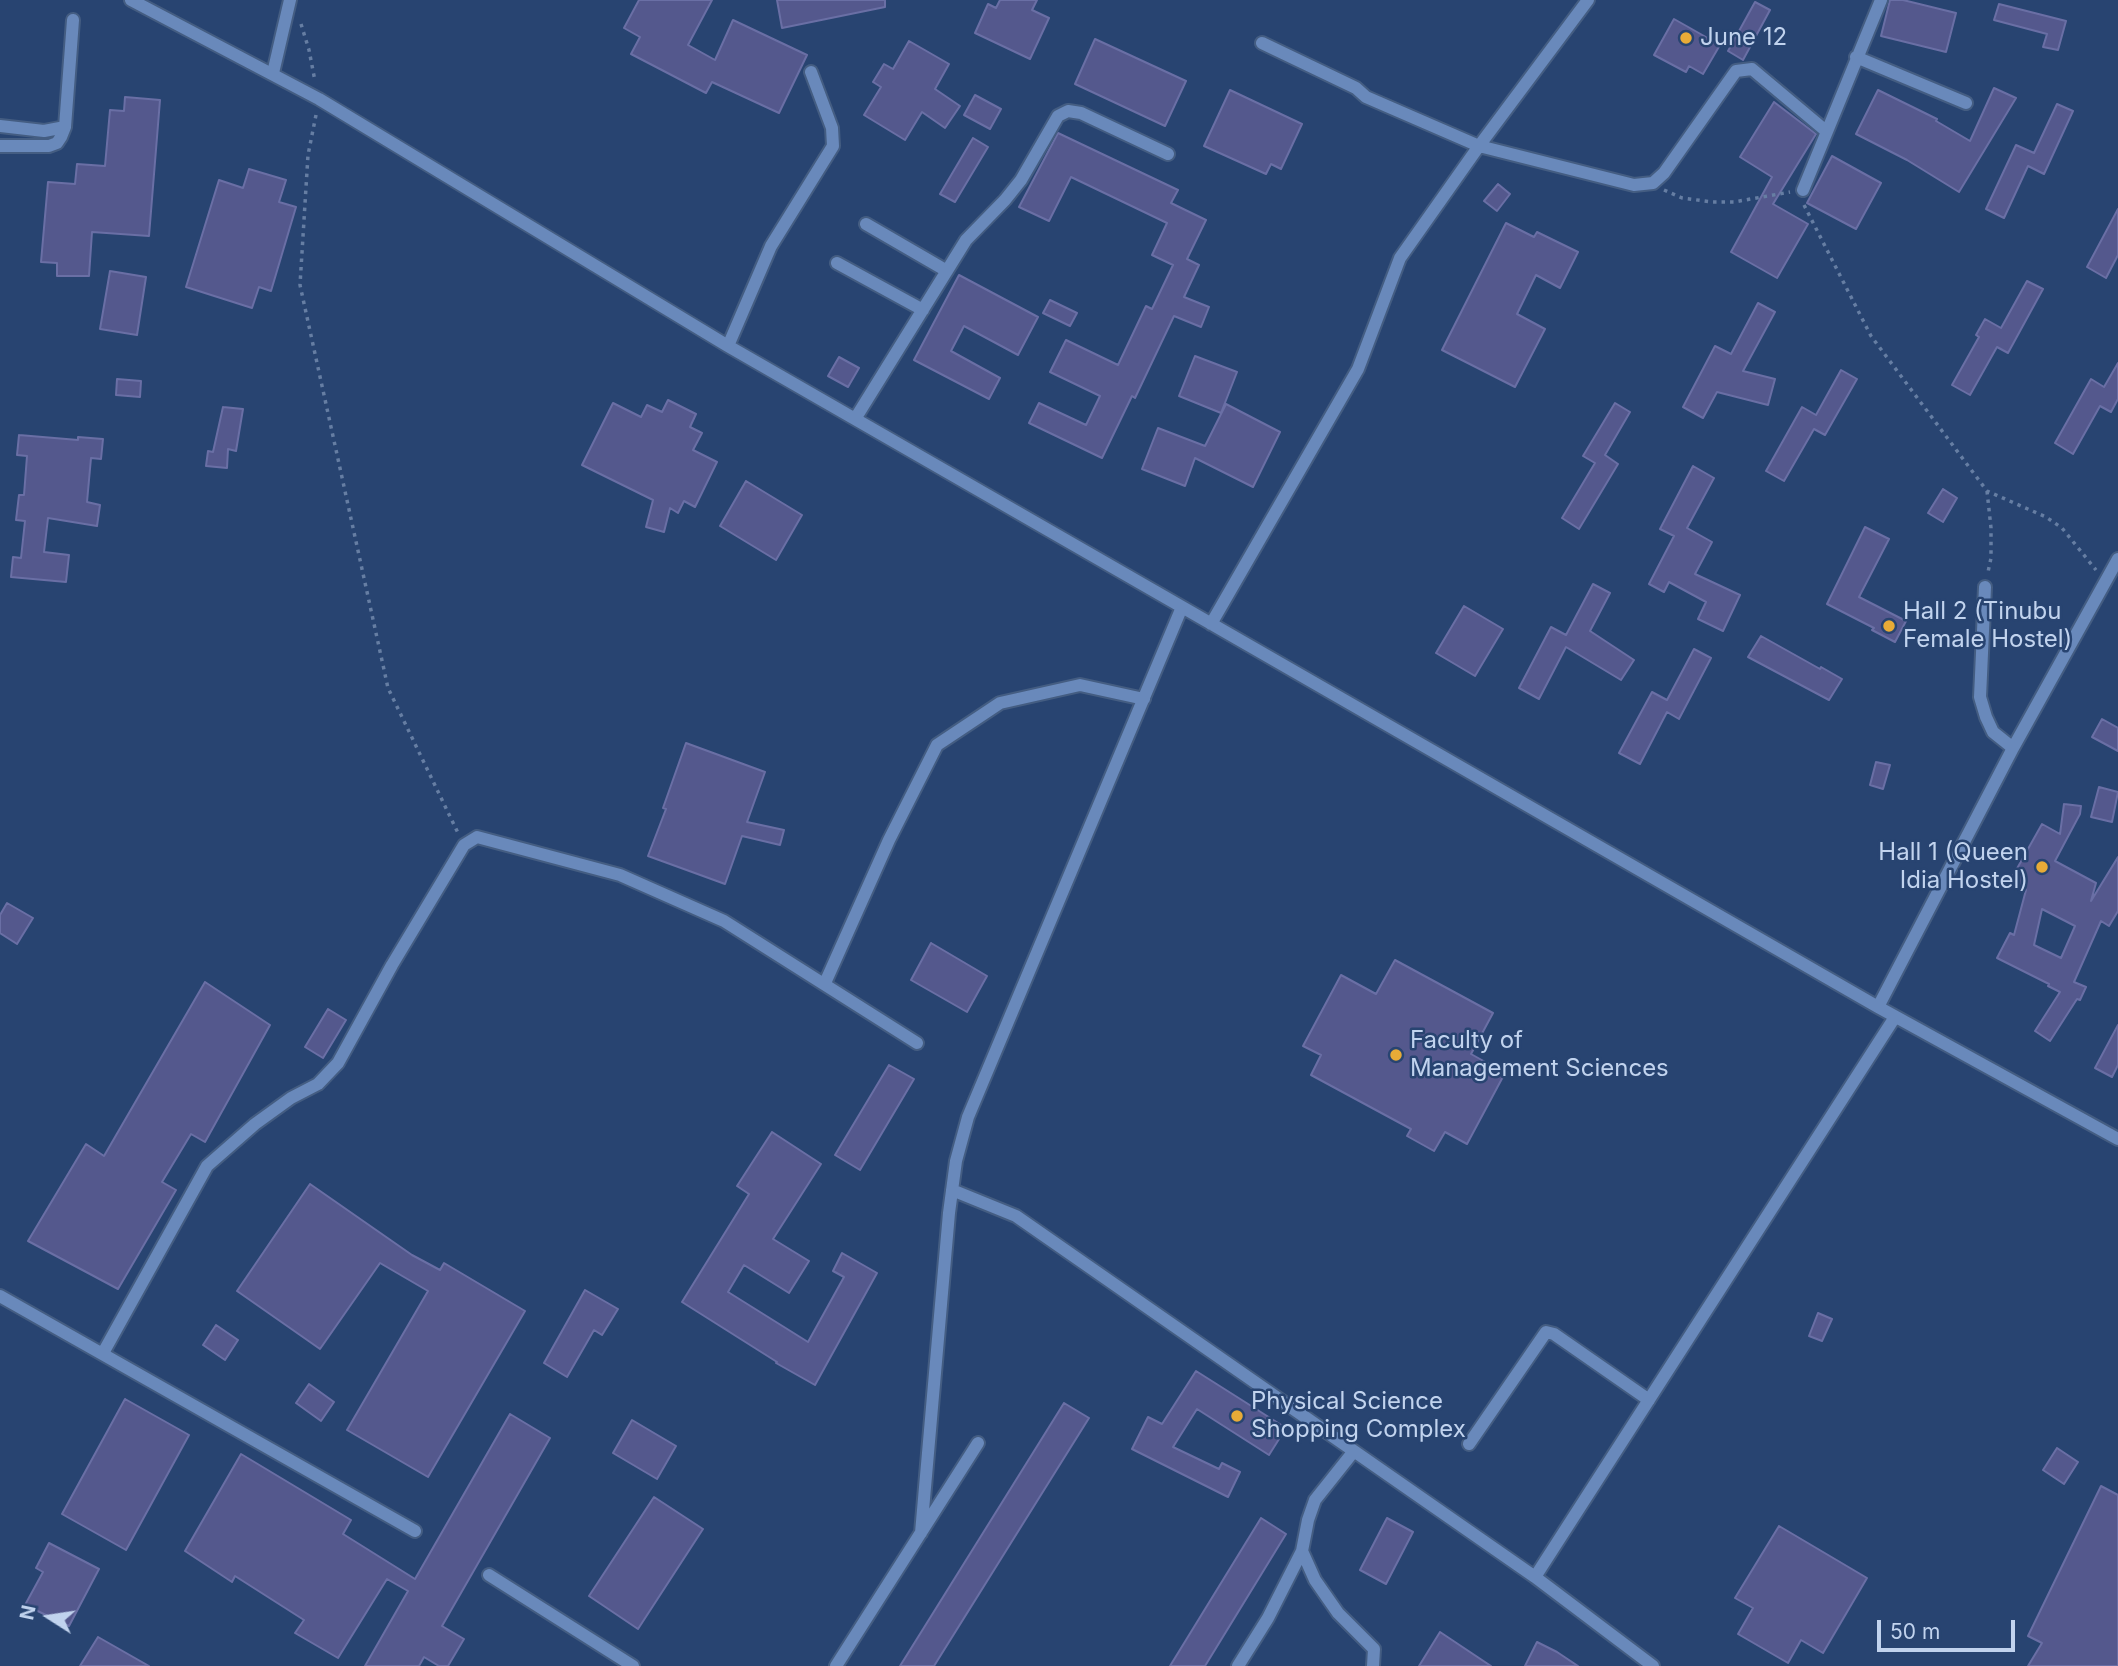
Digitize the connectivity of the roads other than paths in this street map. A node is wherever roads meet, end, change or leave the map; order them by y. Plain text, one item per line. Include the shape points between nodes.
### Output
1 (131, 0) edge
2 (1588, 0) edge
3 (1881, 0) edge
4 (289, 3) edge
5 (74, 20) dead end
6 (1262, 43) dead end
7 (1856, 57) junction
8 (811, 72) dead end
9 (273, 73) junction
10 (1966, 103) dead end
11 (0, 126) edge
12 (65, 127) junction
13 (1826, 131) junction
14 (0, 146) edge
15 (1479, 146) junction
16 (1168, 153) dead end
17 (1803, 190) road end
18 (866, 224) dead end
19 (837, 262) dead end
20 (947, 271) junction
21 (923, 310) junction
22 (728, 345) junction
23 (855, 419) junction
24 (2118, 559) edge
25 (1985, 587) road end
26 (1182, 607) junction
27 (1211, 624) junction
28 (1144, 699) junction
29 (2013, 748) junction
30 (825, 983) junction
31 (1878, 1007) junction
32 (1895, 1017) junction
33 (917, 1043) dead end
34 (2118, 1139) edge
35 (952, 1190) junction
36 (0, 1296) edge
37 (103, 1353) junction
38 (1649, 1400) junction
39 (978, 1443) dead end
40 (1469, 1444) dead end
41 (1354, 1451) junction
42 (415, 1531) dead end
43 (921, 1533) junction
44 (1302, 1551) junction
45 (489, 1575) dead end
46 (1535, 1577) junction
47 (633, 1666) edge
48 (836, 1666) edge
49 (1238, 1666) edge
50 (1373, 1666) edge
51 (1653, 1666) edge

1 - 9 street
2 - 15 street
3 - 7 street
4 - 9 street
5 - 12 street
6 - 15 street via 1366,97
7 - 10 street
7 - 13 street
8 - 22 street via 832,128 833,146 771,246
9 - 22 street
11 - 12 street via 44,131
12 - 14 street via 57,143 49,146
13 - 15 street via 1752,69 1736,71 1654,183 1634,185
13 - 17 street
15 - 27 street via 1400,258 1358,369
16 - 20 street via 1081,113 1068,111 1058,116 1021,180 966,240
18 - 20 street
19 - 21 street
20 - 21 street
21 - 23 street
22 - 23 street
23 - 26 street
24 - 29 street
25 - 29 street via 1980,697 1993,732
26 - 27 street
26 - 28 street
27 - 31 street
28 - 30 street via 1080,685 1000,703 937,745 888,840
28 - 35 street via 968,1118
29 - 31 street
30 - 33 street
30 - 37 street via 724,921 620,875 477,837 464,845 338,1063 318,1084 255,1124 207,1166
31 - 32 street
32 - 34 street
32 - 38 street
35 - 41 street via 1016,1216
35 - 43 street
36 - 37 street
37 - 42 street
38 - 40 street via 1546,1332
38 - 46 street
39 - 43 street
41 - 44 street via 1315,1500
41 - 46 street
43 - 48 street
44 - 49 street
44 - 50 street via 1338,1613 1374,1648
45 - 47 street
46 - 51 street

